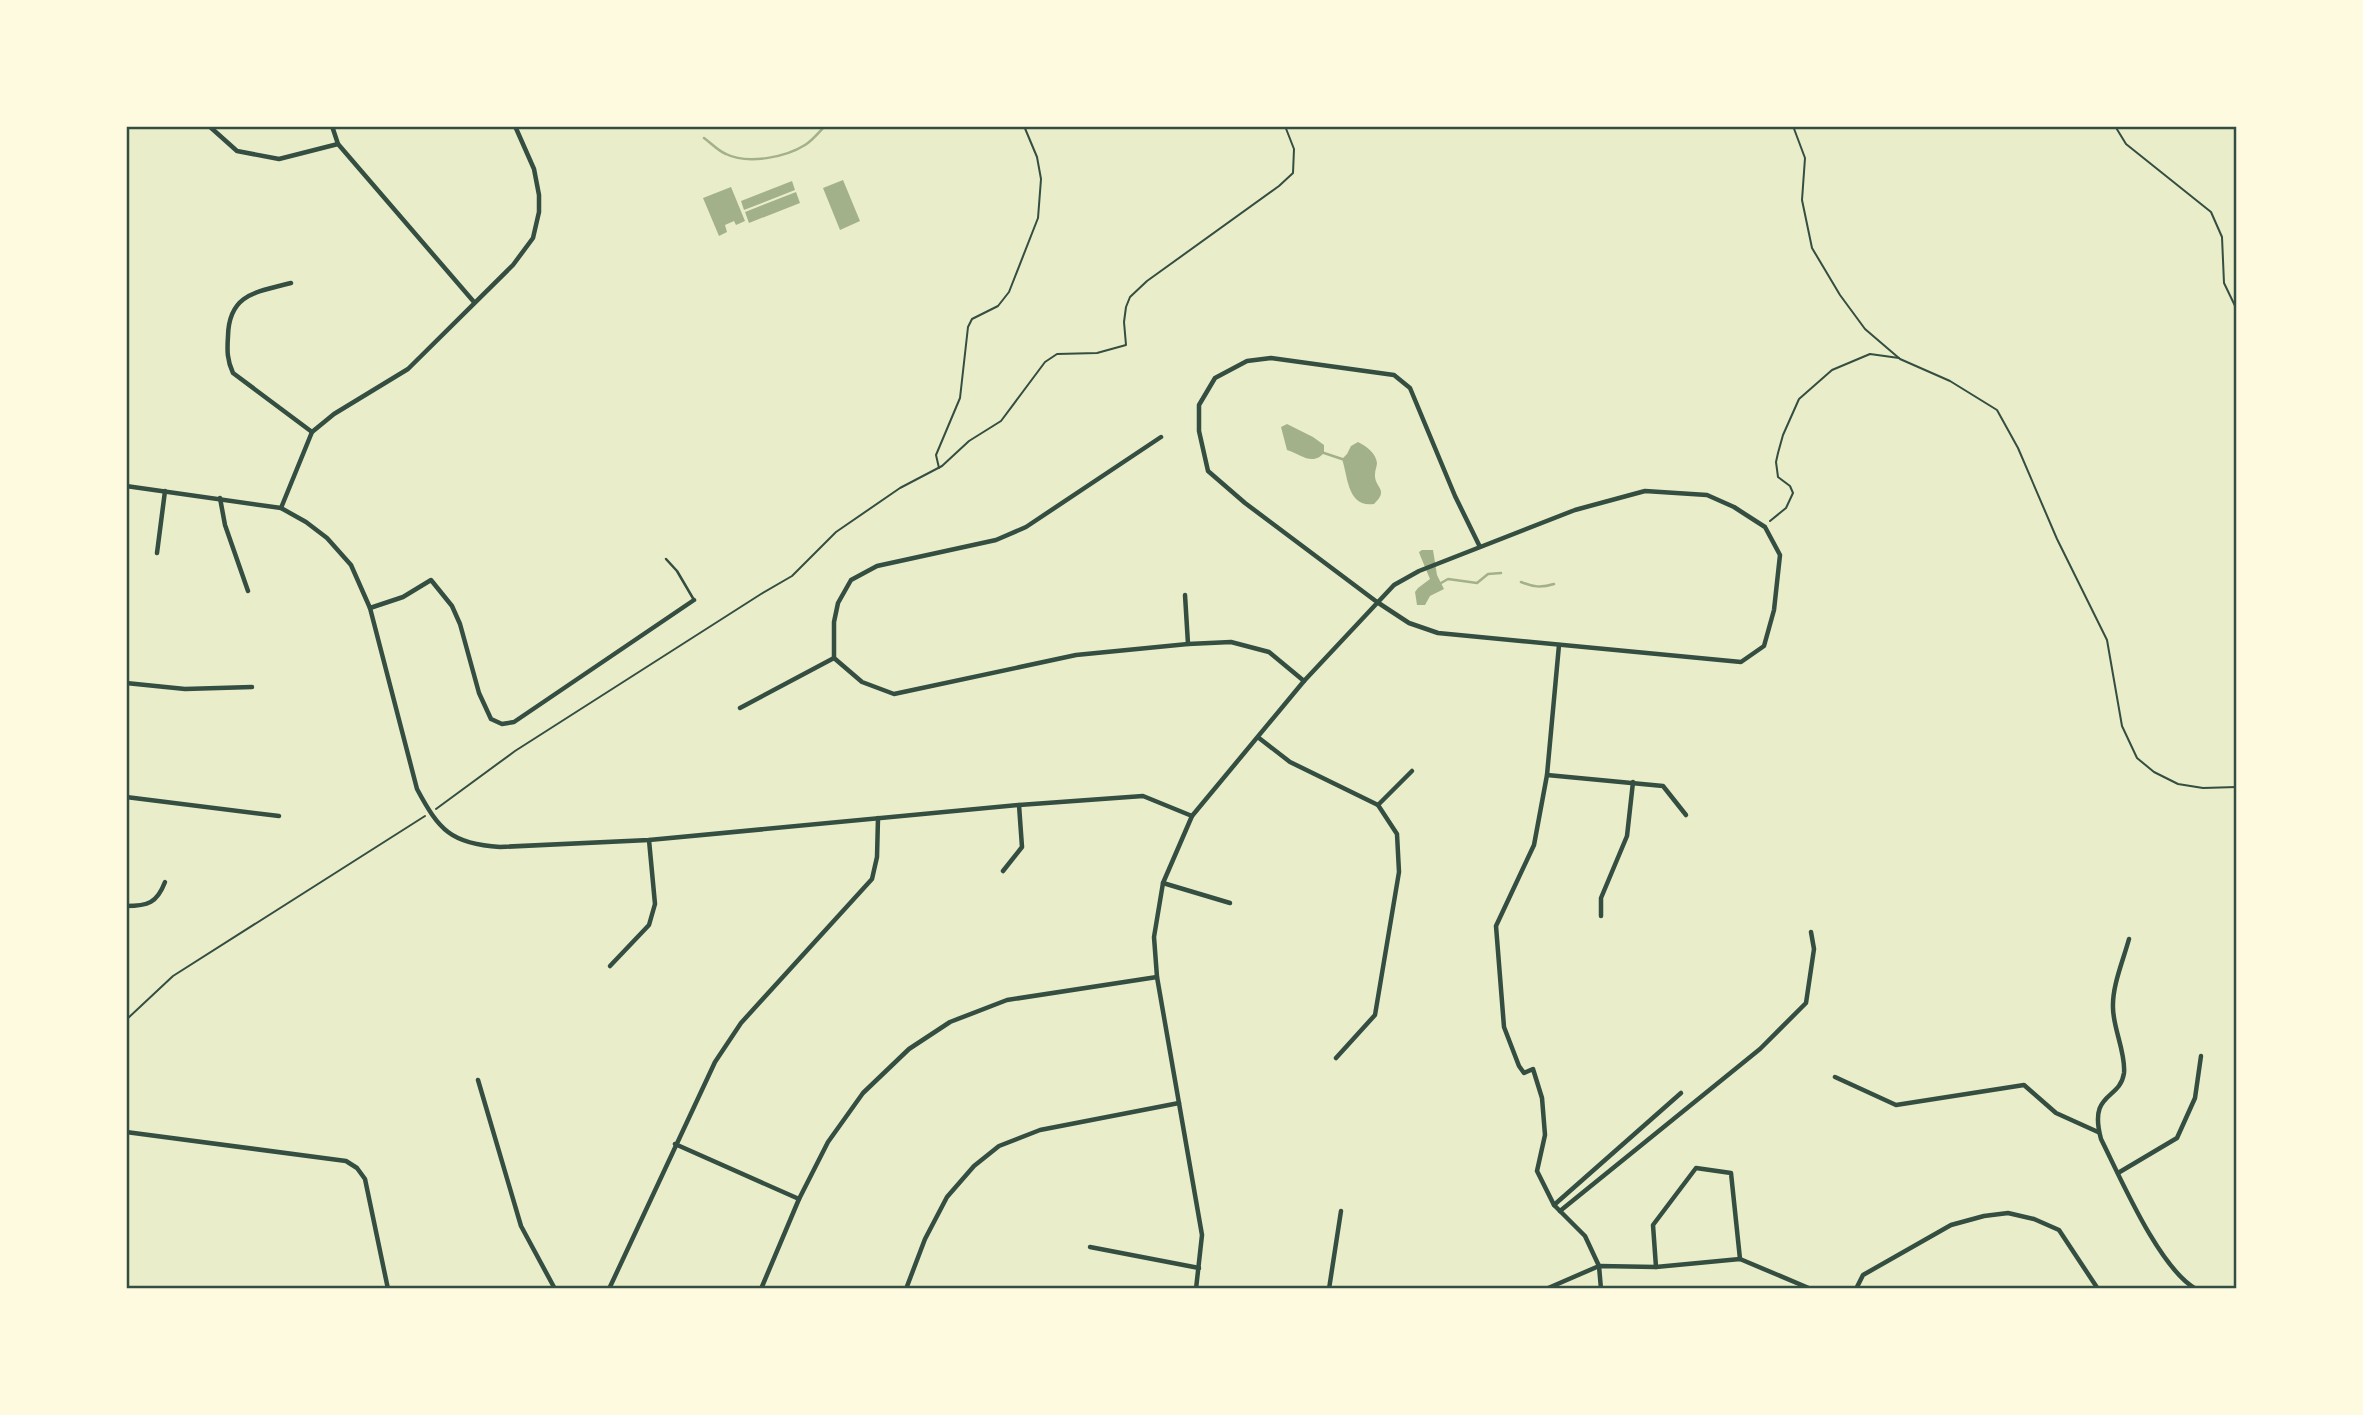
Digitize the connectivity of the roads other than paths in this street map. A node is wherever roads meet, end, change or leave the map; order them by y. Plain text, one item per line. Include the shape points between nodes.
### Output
1 (209, 126) edge
2 (332, 126) edge
3 (515, 126) edge
4 (338, 144) junction
5 (291, 283) dead end
6 (474, 302) junction
7 (312, 432) junction
8 (1161, 437) dead end
9 (126, 486) edge
10 (165, 491) junction
11 (220, 498) junction
12 (281, 508) junction
13 (1480, 547) junction
14 (157, 553) dead end
15 (666, 559) dead end
16 (248, 591) dead end
17 (1185, 595) dead end
18 (694, 600) joint
19 (1377, 602) junction
20 (370, 608) junction
21 (1188, 644) junction
22 (1559, 645) junction
23 (834, 658) junction
24 (1304, 681) junction
25 (126, 683) edge
26 (252, 687) dead end
27 (740, 708) dead end
28 (1259, 738) junction
29 (1412, 771) dead end
30 (1547, 775) junction
31 (1633, 782) junction
32 (126, 797) edge
33 (1019, 805) junction
34 (1378, 805) junction
35 (1686, 815) dead end
36 (279, 816) dead end
37 (1192, 816) junction
38 (878, 818) junction
39 (649, 840) junction
40 (1003, 871) dead end
41 (165, 882) dead end
42 (1163, 883) junction
43 (1230, 903) dead end
44 (126, 906) edge
45 (1601, 916) dead end
46 (1811, 932) dead end
47 (2129, 939) dead end
48 (610, 966) dead end
49 (1157, 977) junction
50 (2201, 1056) dead end
51 (1336, 1058) dead end
52 (1835, 1077) dead end
53 (478, 1080) dead end
54 (1681, 1093) dead end
55 (1179, 1103) junction
56 (126, 1132) edge
57 (2099, 1132) junction
58 (675, 1144) junction
59 (2118, 1173) junction
60 (799, 1199) junction
61 (1554, 1205) junction
62 (1341, 1211) dead end
63 (1560, 1211) junction
64 (1090, 1247) dead end
65 (1740, 1259) junction
66 (1599, 1266) junction
67 (1656, 1267) junction
68 (1199, 1268) junction
69 (388, 1289) edge
70 (555, 1289) edge
71 (608, 1289) edge
72 (761, 1289) edge
73 (906, 1289) edge
74 (1196, 1289) edge
75 (1329, 1289) edge
76 (1546, 1289) edge
77 (1601, 1289) edge
78 (1811, 1289) edge
79 (1856, 1289) edge
80 (2098, 1289) edge
81 (2196, 1289) edge

1 - 4 street via 237,151 279,159
2 - 4 street
3 - 6 street via 540,195 533,238 513,265
4 - 6 street
5 - 7 street via 258,292 232,311 227,359 233,373
6 - 7 street via 408,369
7 - 12 street
8 - 23 street via 1026,527 996,540 877,566 850,580 834,622
9 - 10 street
10 - 11 street
10 - 14 street
11 - 12 street
11 - 16 street
12 - 20 street via 327,538 351,565
13 - 19 street via 1419,571 1394,585
13 - 19 street via 1409,388 1394,375 1271,358 1247,360 1215,378 1199,405 1199,431 1209,471
13 - 22 street via 1574,510 1645,491 1707,495 1734,507 1765,527 1780,555 1774,610 1764,646 1741,662
15 - 18 lane
17 - 21 street
18 - 20 street via 514,722 502,724 491,719 460,624 431,580
19 - 22 street via 1409,623 1438,632
19 - 24 street
20 - 39 street via 417,789 430,813 453,838 500,847
21 - 23 street via 1076,655 894,694 862,682
21 - 24 street via 1231,642 1269,652
22 - 30 street
23 - 27 street
24 - 28 street
25 - 26 street via 185,690
28 - 34 street via 1290,762
28 - 37 street
29 - 34 street
30 - 31 street
30 - 61 street via 1534,845 1496,926 1504,1027 1519,1066 1524,1073 1533,1069 1542,1098 1545,1135 1537,1171
31 - 35 street via 1663,786
31 - 45 street via 1627,836 1601,898
32 - 36 street
33 - 37 street via 1143,796
33 - 38 street
33 - 40 street via 1022,847
34 - 51 street via 1397,834 1397,885 1375,1015
37 - 42 street
38 - 39 street
38 - 58 street via 872,879 741,1023 715,1062
39 - 48 street via 655,904 649,925
41 - 44 street via 160,897 148,905
42 - 43 street
42 - 49 street via 1154,937
46 - 63 street via 1814,949 1806,1003 1760,1049
47 - 57 street via 2113,1009 2124,1072 2120,1084 2102,1101 2096,1121
49 - 55 street
49 - 60 street via 1007,1000 950,1022 909,1049 863,1093 828,1142
50 - 59 street via 2195,1098 2178,1138
52 - 57 street via 1896,1105 2024,1085 2056,1113
53 - 70 street via 521,1226
54 - 61 street
55 - 68 street via 1202,1235
55 - 73 street via 1041,1130 999,1146 947,1197
56 - 69 street via 346,1161 365,1179
57 - 59 street
58 - 60 street
58 - 71 street
59 - 81 street via 2168,1263
60 - 72 street
61 - 63 street
62 - 75 street
63 - 66 street via 1584,1236
64 - 68 street
65 - 67 street
65 - 67 street via 1731,1173 1696,1168 1653,1225
65 - 78 street
66 - 67 street
66 - 76 street
66 - 77 street
68 - 74 street
79 - 80 street via 1863,1275 1951,1225 2008,1213 2059,1230

